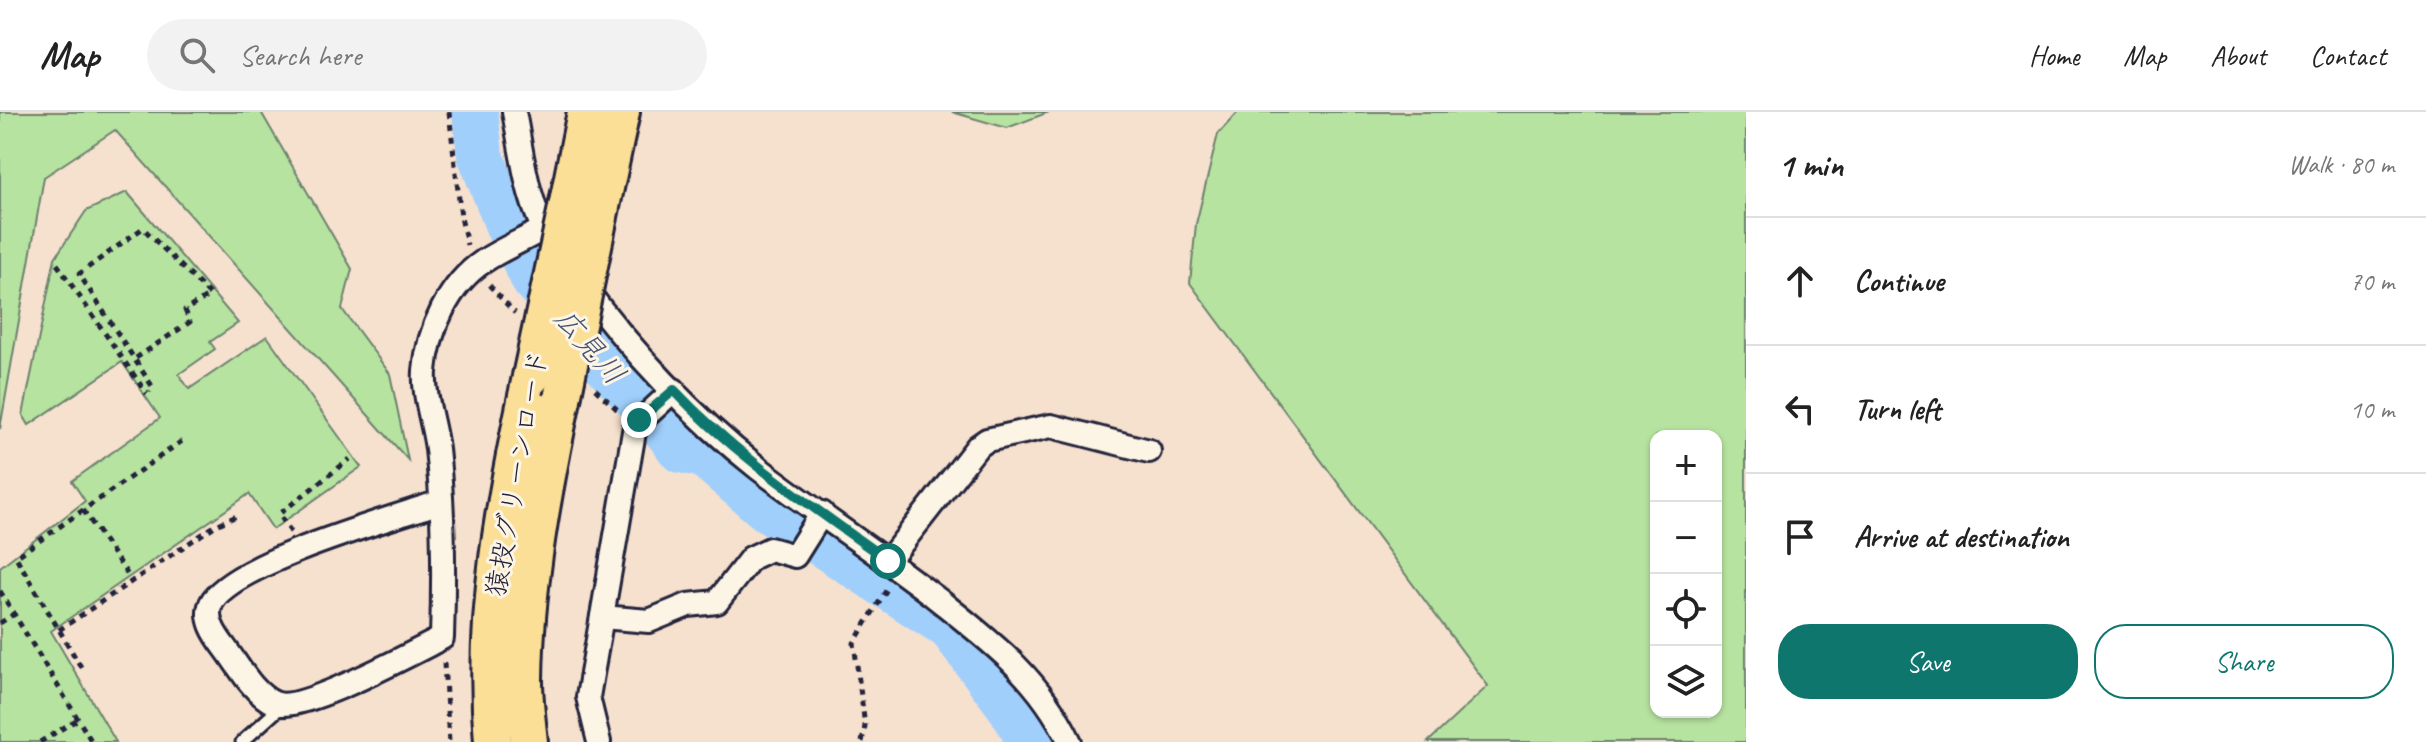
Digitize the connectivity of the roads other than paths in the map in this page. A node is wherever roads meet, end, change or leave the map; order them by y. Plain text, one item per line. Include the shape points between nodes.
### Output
1 (514, 112) edge
2 (586, 112) edge
3 (621, 112) edge
4 (559, 223) junction
5 (673, 391) junction
6 (1149, 451) dead end
7 (440, 502) junction
8 (821, 514) junction
9 (894, 566) junction
10 (602, 617) junction
11 (282, 706) junction
12 (242, 742) edge
13 (493, 742) edge
14 (529, 742) edge
15 (599, 742) edge
16 (1070, 742) edge

1 - 4 street via 527,181
2 - 4 main road, 猿投グリーンロード
3 - 4 main road, 猿投グリーンロード
4 - 5 street via 612,325
4 - 7 street via 479,265 435,323 425,372
4 - 13 main road, 猿投グリーンロード, bridge via 492,596 488,688
4 - 14 main road, 猿投グリーンロード, bridge via 577,392 540,508 528,590 524,682
5 - 8 street via 758,468
5 - 10 street via 637,423
6 - 9 street via 1051,426 987,440
7 - 11 street via 442,638 354,681
7 - 11 street via 268,562 230,584 212,602 208,617 215,635 261,696
8 - 9 street
8 - 10 street via 795,556 770,549 751,558 717,602 688,605 649,621
9 - 16 street via 1021,669
10 - 15 street via 588,697
11 - 12 lane

